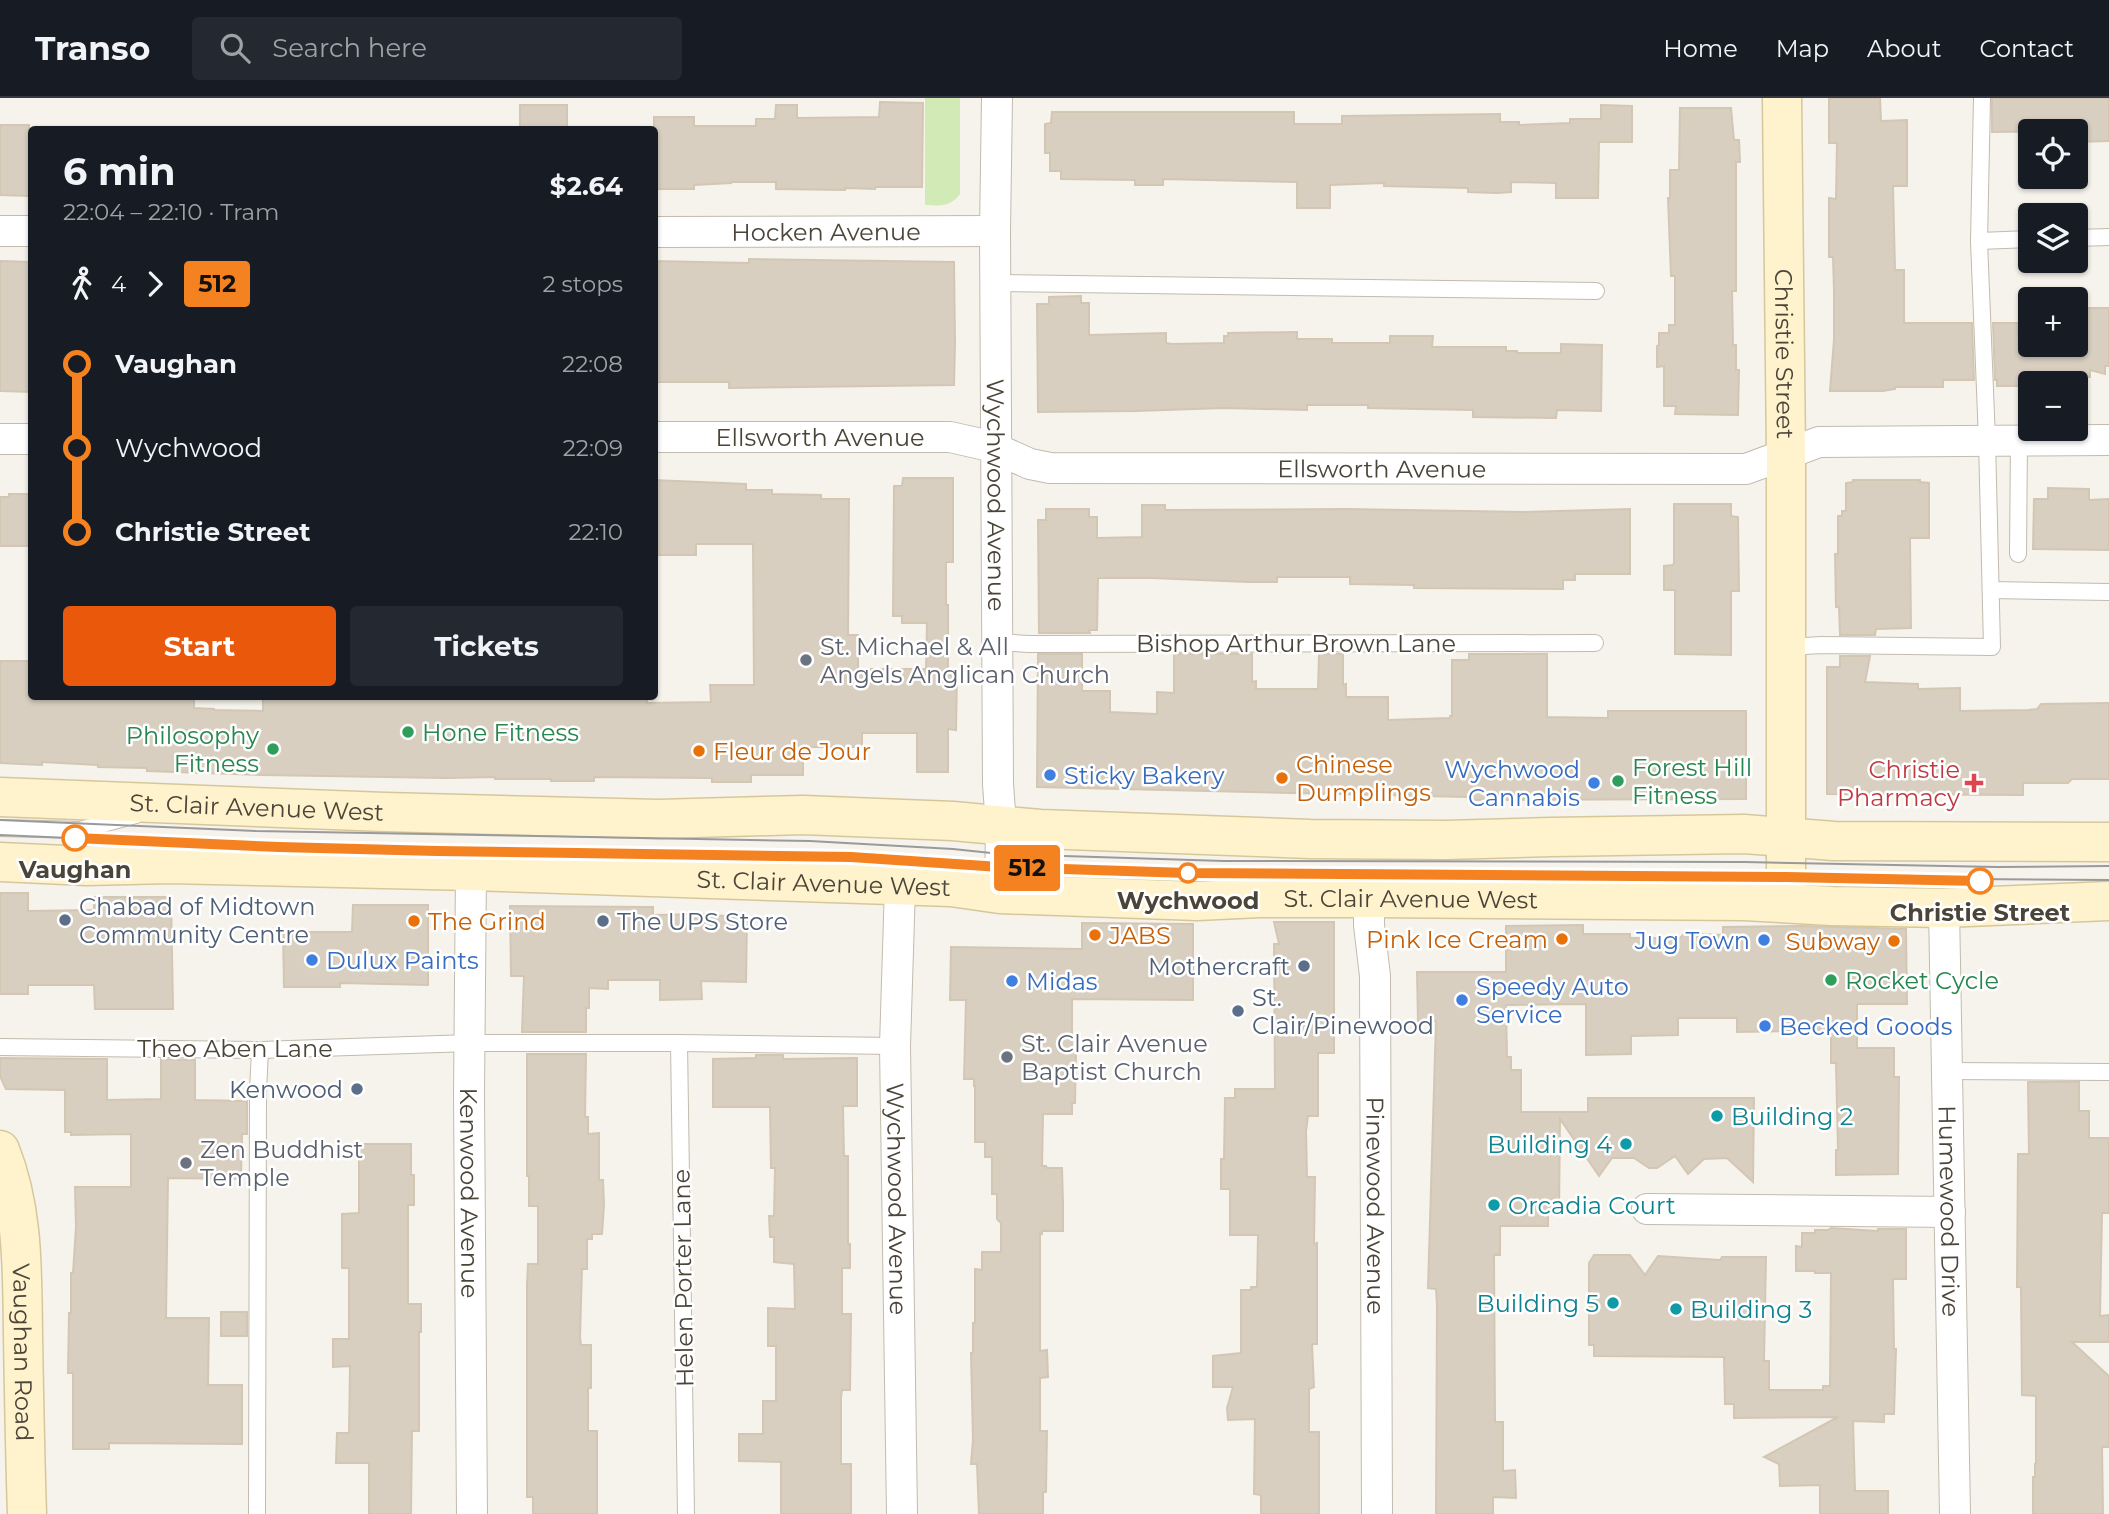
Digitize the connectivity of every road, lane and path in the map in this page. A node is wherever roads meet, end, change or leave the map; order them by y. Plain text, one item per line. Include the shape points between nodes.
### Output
1 (997, 98) edge
2 (1782, 98) edge
3 (1982, 98) edge
4 (0, 231) edge
5 (28, 231) edge
6 (995, 231) junction
7 (658, 232) edge
8 (2109, 237) edge
9 (2088, 238) edge
10 (2018, 239) edge
11 (1979, 241) junction
12 (996, 283) junction
13 (1596, 291) dead end
14 (658, 438) edge
15 (0, 439) edge
16 (28, 439) edge
17 (1987, 440) junction
18 (2018, 440) edge
19 (2088, 440) edge
20 (2109, 440) edge
21 (2020, 441) edge
22 (997, 449) junction
23 (1786, 455) junction
24 (2018, 554) dead end
25 (1991, 590) junction
26 (2109, 592) edge
27 (998, 642) junction
28 (1595, 643) dead end
29 (1786, 647) junction
30 (0, 797) edge
31 (179, 805) junction
32 (1001, 825) junction
33 (0, 828) edge
34 (1787, 837) junction
35 (2109, 842) edge
36 (0, 862) edge
37 (471, 871) junction
38 (900, 886) junction
39 (1000, 894) junction
40 (1369, 898) junction
41 (2109, 901) edge
42 (1786, 903) junction
43 (1944, 908) junction
44 (470, 1043) junction
45 (679, 1043) junction
46 (895, 1046) junction
47 (0, 1047) edge
48 (260, 1050) junction
49 (1946, 1070) junction
50 (2109, 1072) edge
51 (0, 1150) edge
52 (1647, 1209) dead end
53 (1950, 1212) junction
54 (27, 1514) edge
55 (257, 1514) edge
56 (472, 1514) edge
57 (686, 1514) edge
58 (902, 1514) edge
59 (1377, 1514) edge
60 (1955, 1514) edge

1 - 6 street, Wychwood Avenue
2 - 23 main road, Christie Street
3 - 11 lane
4 - 5 street
6 - 7 street, Hocken Avenue
6 - 12 street, Wychwood Avenue
8 - 9 lane
10 - 11 lane
11 - 17 lane
12 - 13 lane
12 - 22 street, Wychwood Avenue
14 - 22 street, Ellsworth Avenue via 950,437
15 - 16 street
17 - 18 street, Ellsworth Avenue
17 - 23 street, Ellsworth Avenue via 1819,442
17 - 25 lane
19 - 20 street, Ellsworth Avenue
21 - 24 lane
22 - 23 street, Ellsworth Avenue via 1050,468 1746,469
22 - 27 street, Wychwood Avenue
23 - 29 main road, Christie Street
25 - 26 lane
25 - 29 lane via 1992,647
27 - 28 lane, Bishop Arthur Brown Lane
27 - 32 street, Wychwood Avenue
29 - 34 main road, Christie Street
30 - 31 main road, St. Clair Avenue West
31 - 32 main road, St. Clair Avenue West via 658,819 803,815
31 - 33 lane via 80,830
32 - 34 main road, St. Clair Avenue West via 1310,839
32 - 39 street, Wychwood Avenue
34 - 35 main road, St. Clair Avenue West
34 - 42 main road, Christie Street
36 - 37 main road, St. Clair Avenue West
37 - 38 main road, St. Clair Avenue West
37 - 44 street, Kenwood Avenue
38 - 39 main road, St. Clair Avenue West
38 - 46 street, Wychwood Avenue
39 - 40 main road, St. Clair Avenue West via 1197,901
40 - 42 main road, St. Clair Avenue West
40 - 59 street, Pinewood Avenue via 1375,976
41 - 43 main road, St. Clair Avenue West
42 - 43 main road, St. Clair Avenue West
43 - 49 street, Humewood Drive
44 - 45 lane, Theo Aben Lane
44 - 48 lane, Theo Aben Lane
44 - 56 street, Kenwood Avenue
45 - 46 lane, Theo Aben Lane
45 - 57 lane, Helen Porter Lane
46 - 58 street, Wychwood Avenue
47 - 48 lane, Theo Aben Lane
48 - 55 lane
49 - 50 lane
49 - 53 street, Humewood Drive
51 - 54 main road, Vaughan Road via 16,1202 21,1252
52 - 53 street
53 - 60 street, Humewood Drive

